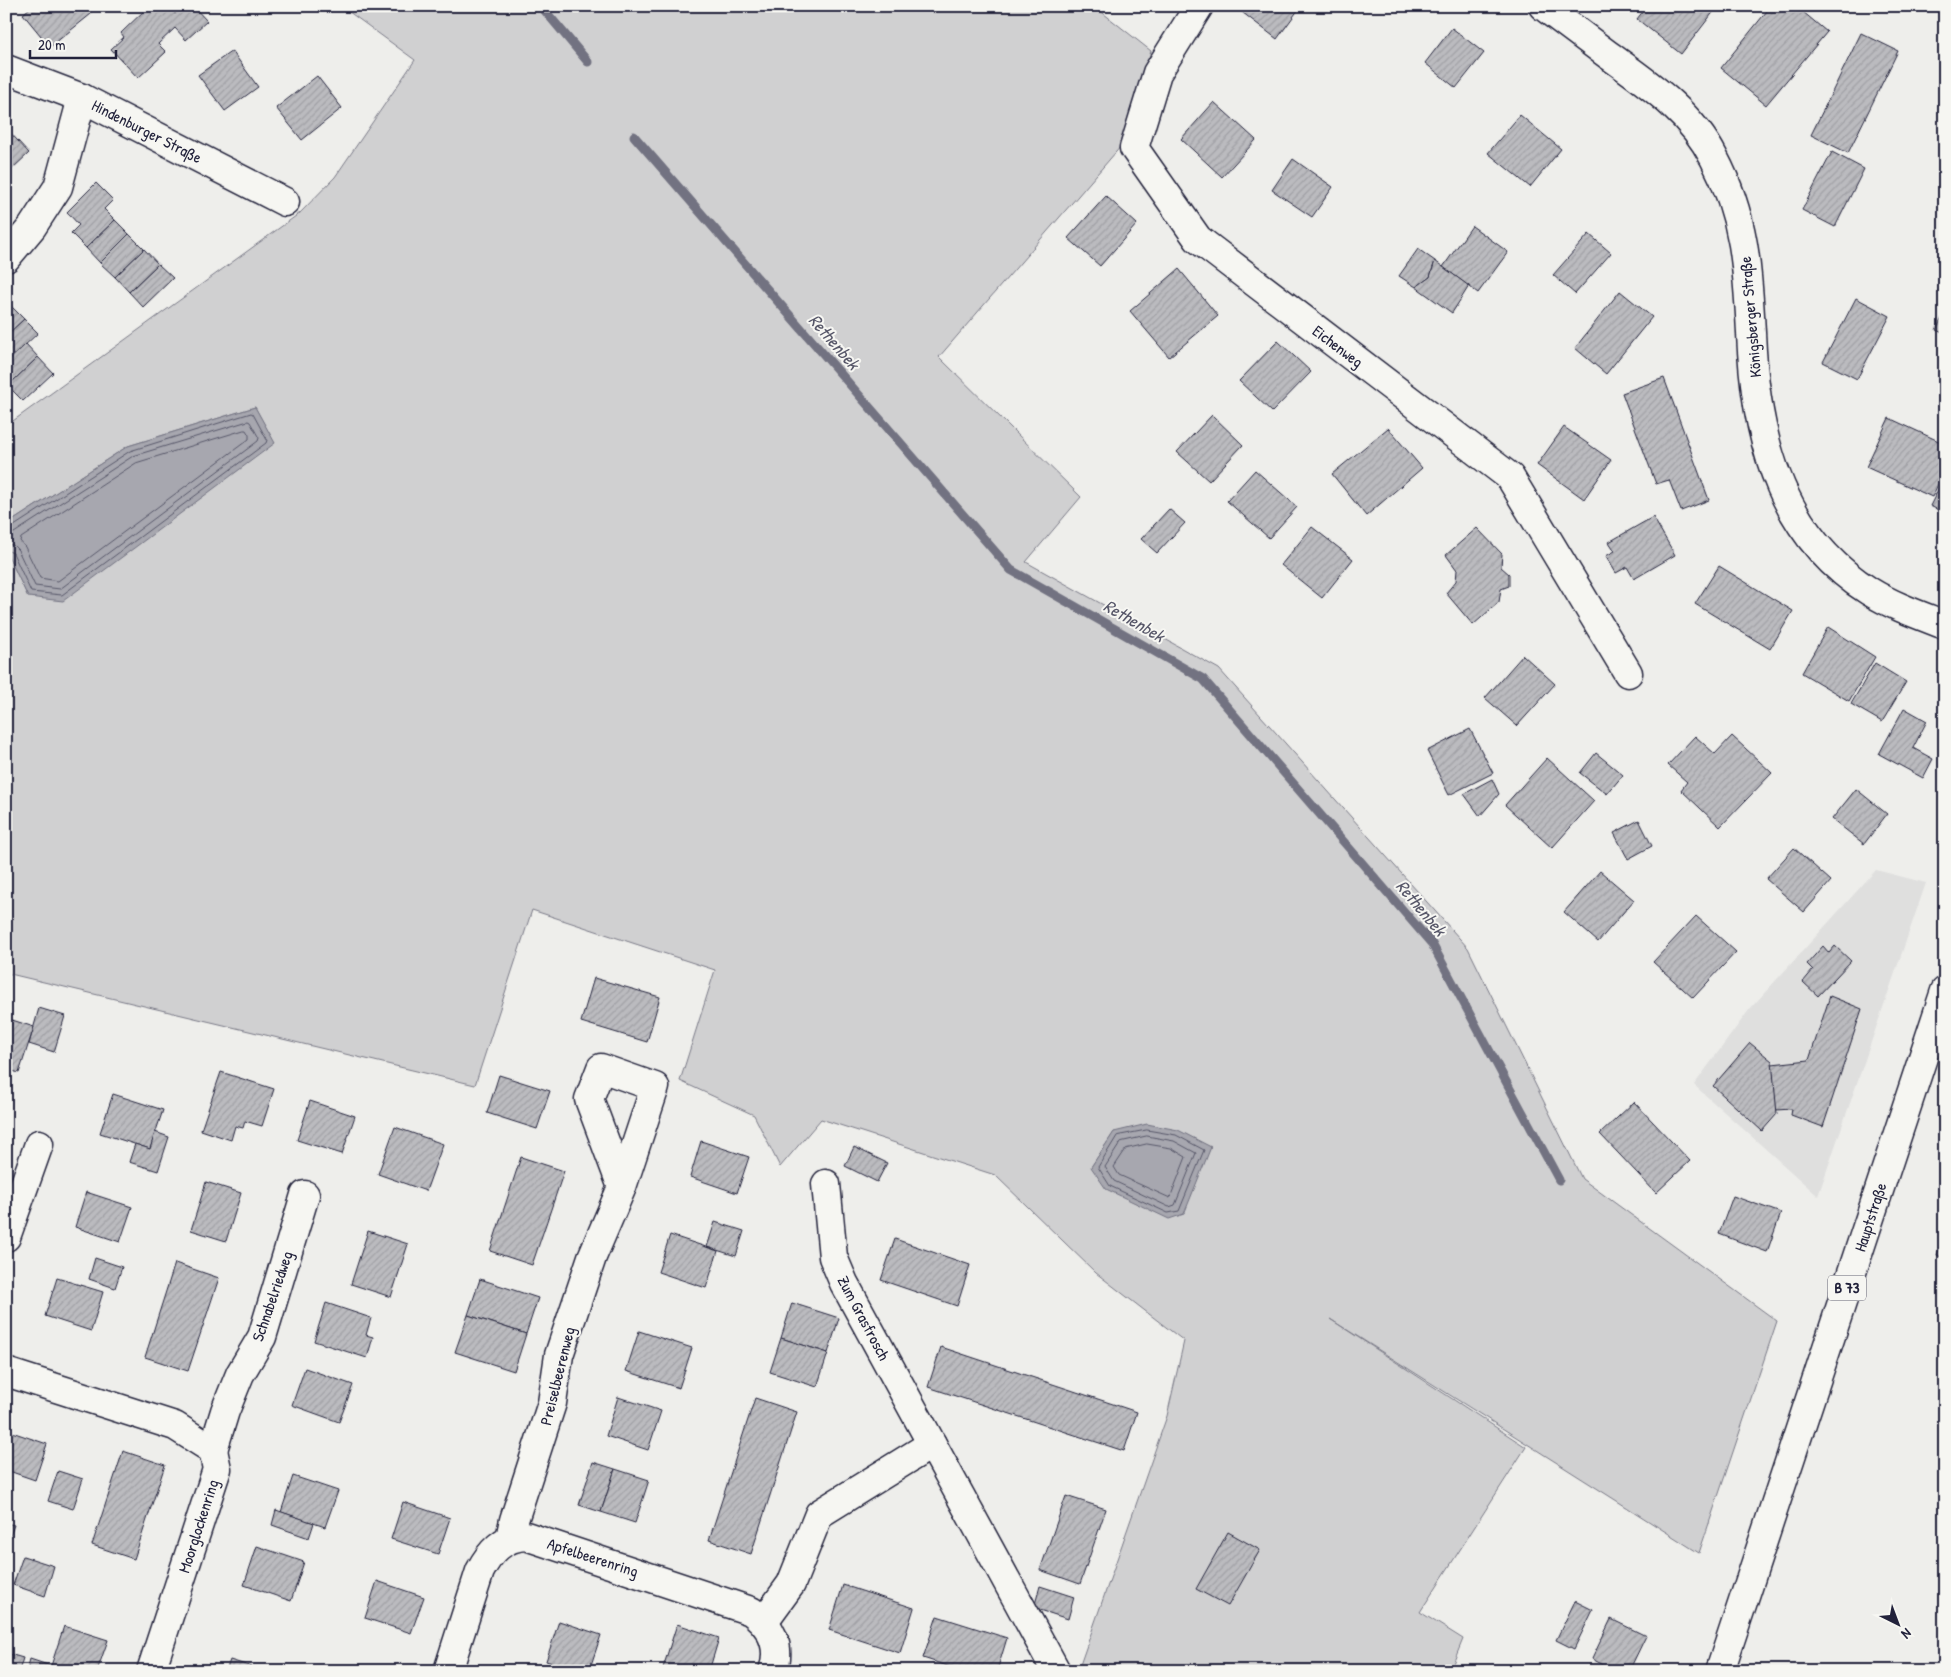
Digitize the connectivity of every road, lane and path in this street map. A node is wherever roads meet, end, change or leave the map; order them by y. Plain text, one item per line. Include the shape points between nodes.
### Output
1 (1199, 6) edge
2 (1543, 6) edge
3 (6, 69) edge
4 (82, 98) junction
5 (285, 202) dead end
6 (6, 258) edge
7 (1945, 625) edge
8 (1628, 672) dead end
9 (1945, 991) edge
10 (39, 1144) dead end
11 (826, 1184) dead end
12 (622, 1187) dead end
13 (305, 1195) dead end
14 (6, 1237) edge
15 (6, 1372) edge
16 (932, 1444) junction
17 (213, 1450) junction
18 (510, 1538) junction
19 (764, 1621) junction
20 (150, 1671) edge
21 (448, 1671) edge
22 (774, 1671) edge
23 (1056, 1671) edge
24 (1720, 1671) edge

1 - 8 street, Eichenweg via 1157,73 1134,148 1198,239 1510,477
2 - 7 street, Königsberger Straße via 1671,103 1692,124 1714,156 1741,228 1754,375 1769,458 1786,498 1806,532 1837,567 1870,592
3 - 4 street, Hindenburger Straße
4 - 5 street, Hindenburger Straße
4 - 6 street via 58,187 32,227
9 - 24 street, Hauptstraße / B 73
10 - 14 street
11 - 16 street, Zum Grasfrosch via 833,1257
12 - 18 street, Preiselbeerenweg via 592,1257 559,1355 552,1403
13 - 17 street, Schnabelriedweg via 262,1337 240,1374
15 - 17 street via 175,1426
16 - 19 street via 819,1514 791,1584
16 - 23 street, Zum Grasfrosch
17 - 20 street, Moorglockenring via 217,1469
18 - 19 street, Apfelbeerenring via 526,1536 542,1540 744,1607
18 - 21 street via 487,1558 480,1571
19 - 22 street, Apfelbeerenring via 776,1645

